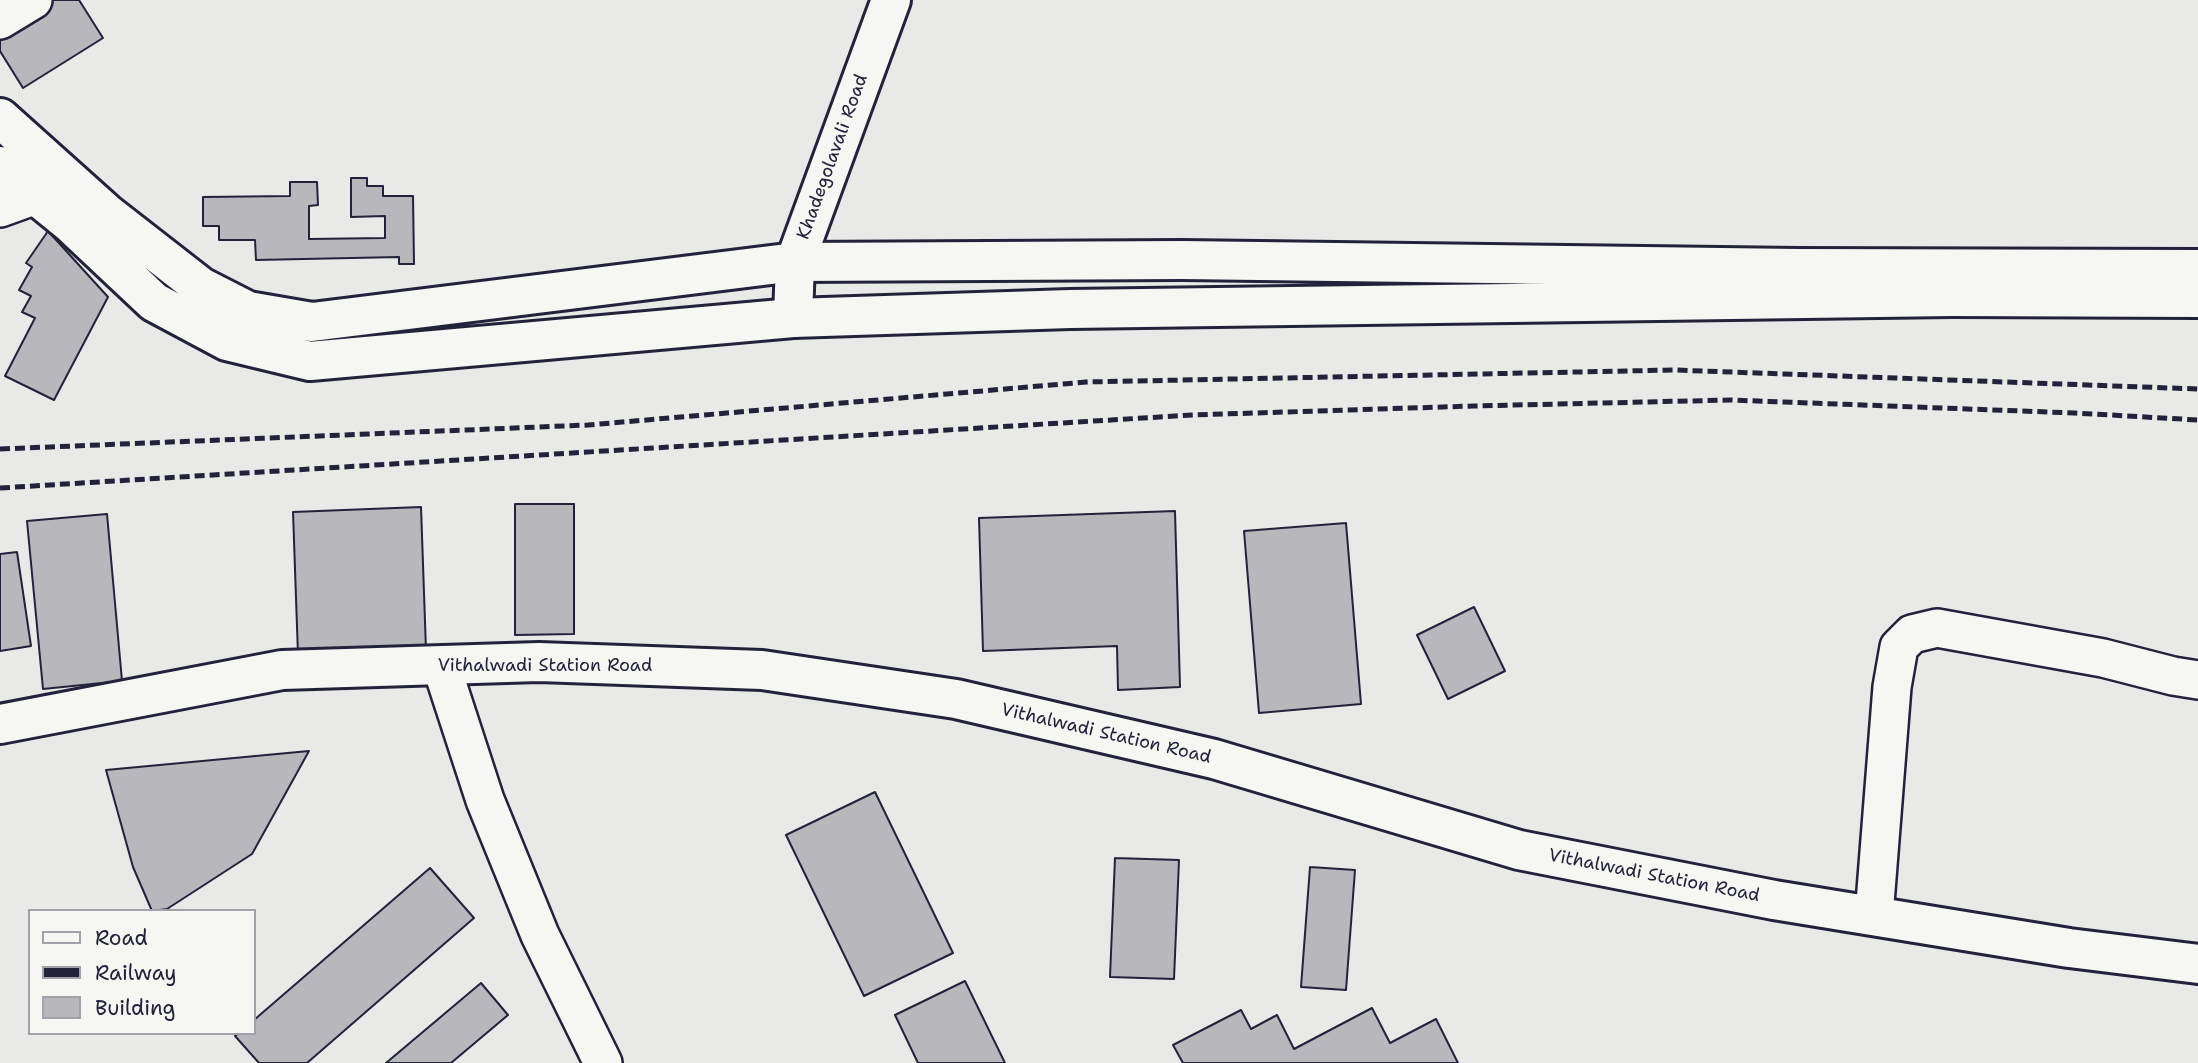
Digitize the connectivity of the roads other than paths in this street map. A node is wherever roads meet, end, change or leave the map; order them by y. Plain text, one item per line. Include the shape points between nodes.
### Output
1 (33, 0) edge
2 (891, 0) edge
3 (0, 20) edge
4 (0, 118) edge
5 (0, 166) edge
6 (49, 185) junction
7 (0, 208) edge
8 (795, 262) junction
9 (1423, 263) junction
10 (2198, 269) edge
11 (1797, 283) junction
12 (1960, 283) junction
13 (2198, 298) edge
14 (1425, 304) junction
15 (793, 318) junction
16 (441, 665) junction
17 (2198, 680) edge
18 (0, 724) edge
19 (1874, 916) junction
20 (2198, 964) edge
21 (603, 1063) edge

1 - 3 street
2 - 8 main road, Khadegolavali Road
4 - 6 main road
5 - 6 main road
6 - 7 street
6 - 8 main road via 106,214 201,287 248,311 312,322
6 - 15 main road via 70,223 154,302 227,341 310,361
8 - 9 main road
8 - 15 main road, Khadegolavali Road
9 - 11 main road
9 - 14 main road
10 - 12 main road
11 - 12 main road
11 - 14 main road
12 - 13 main road
14 - 15 main road
16 - 18 main road, Vithalwadi Station Road via 282,670
16 - 19 main road, Vithalwadi Station Road via 539,662 762,670 956,699 1214,759 1519,850
16 - 21 street via 485,800 540,935
17 - 19 street via 1937,628 1912,634 1899,647 1892,687
19 - 20 main road, Vithalwadi Station Road

